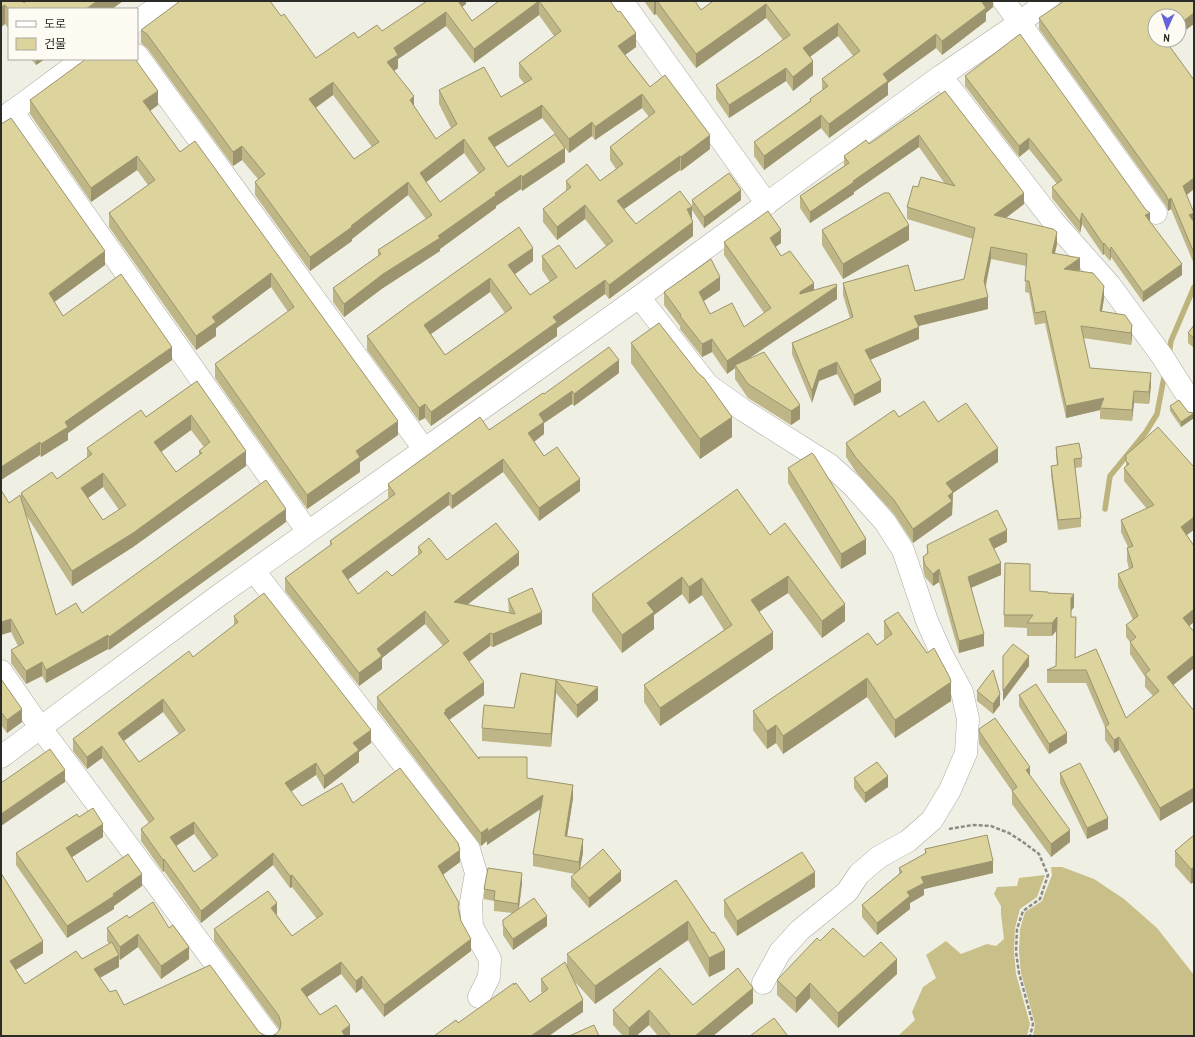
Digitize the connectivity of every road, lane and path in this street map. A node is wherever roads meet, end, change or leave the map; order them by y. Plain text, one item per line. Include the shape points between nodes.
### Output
1 (167, 1) edge
2 (622, 1) edge
3 (1004, 1) edge
4 (1048, 1) edge
5 (138, 20) edge
6 (1019, 22) junction
7 (138, 55) edge
8 (82, 60) edge
9 (941, 76) junction
10 (7, 116) edge
11 (767, 204) junction
12 (1156, 213) dead end
13 (639, 297) junction
14 (1193, 402) edge
15 (424, 449) junction
16 (308, 532) junction
17 (254, 571) junction
18 (1, 671) edge
19 (40, 727) junction
20 (1, 757) edge
21 (948, 830) dead end
22 (763, 983) dead end
23 (479, 997) dead end
24 (269, 1036) edge
25 (1030, 1036) edge

1 - 5 street
2 - 11 street
3 - 6 street
4 - 6 street
6 - 9 street
6 - 12 street
7 - 15 street
8 - 10 street
9 - 11 street
9 - 14 street via 1053,221 1110,285
10 - 16 street
11 - 13 street
13 - 15 street
13 - 22 street via 708,385 830,465 885,522 903,550 927,621 962,692 968,719 966,753 950,790 932,820 908,841 879,857 859,874 847,892 800,930 780,952
15 - 16 street
16 - 17 street
17 - 19 street
17 - 23 street via 469,849 476,873 472,927 490,959 489,977
18 - 19 street
19 - 20 street
19 - 24 street
21 - 25 path via 973,825 991,826 1009,833 1039,854 1048,875 1040,899 1022,910 1017,929 1016,952 1019,973 1033,1024

